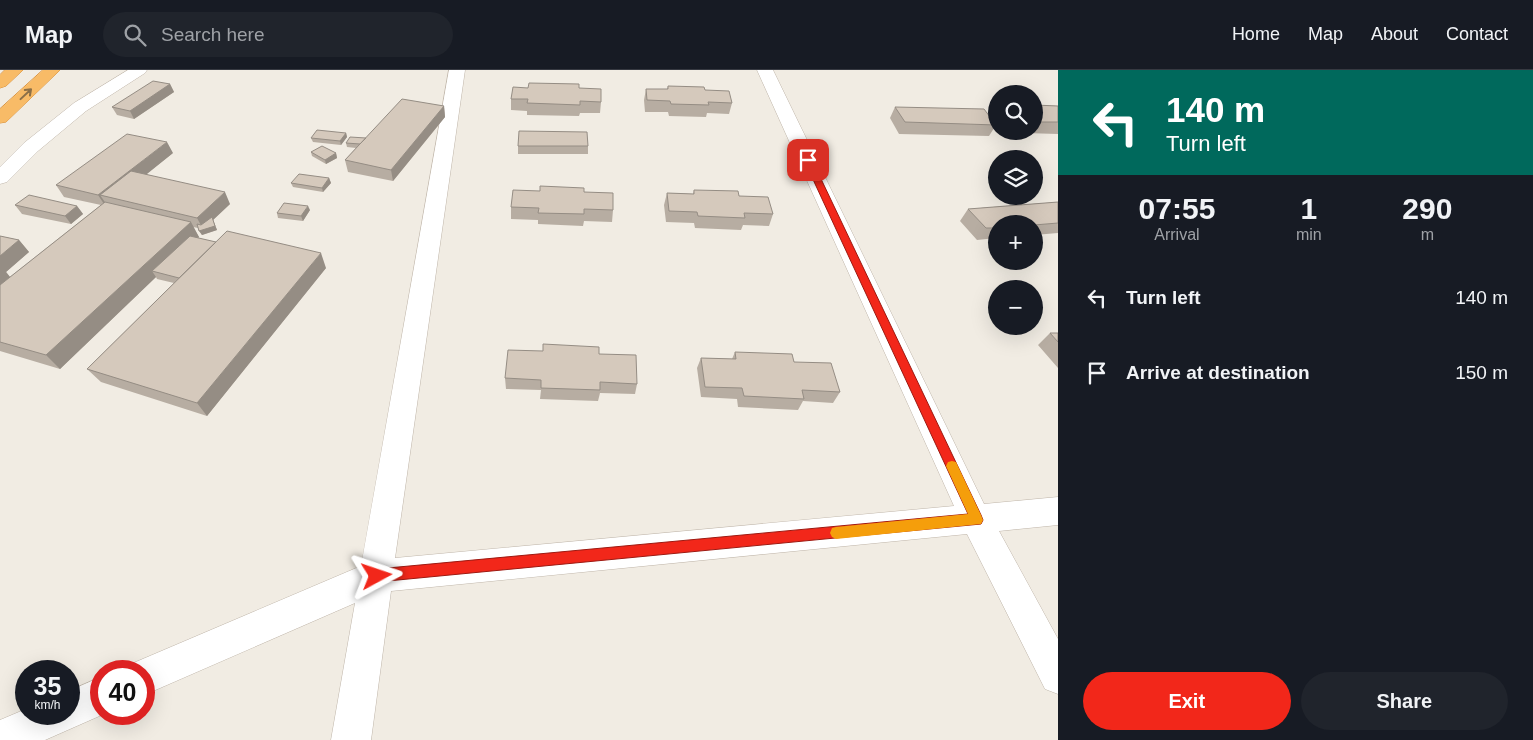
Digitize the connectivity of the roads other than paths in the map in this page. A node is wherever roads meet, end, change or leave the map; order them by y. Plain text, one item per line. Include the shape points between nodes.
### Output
1 (15, 70) edge
2 (52, 70) edge
3 (139, 70) edge
4 (457, 70) edge
5 (765, 70) edge
6 (0, 83) edge
7 (0, 118) edge
8 (0, 178) edge
9 (1058, 511) edge
10 (976, 520) junction
11 (377, 576) junction
12 (155, 672) edge
13 (1058, 676) edge
14 (35, 725) edge
15 (0, 740) edge
16 (351, 740) edge

1 - 6 highway
7 -> 2 highway
3 - 8 street via 80,107 30,147
4 - 11 street
5 - 10 street
9 - 10 street
10 - 11 street
10 - 13 street
11 - 12 street
11 - 16 street
14 - 15 street

